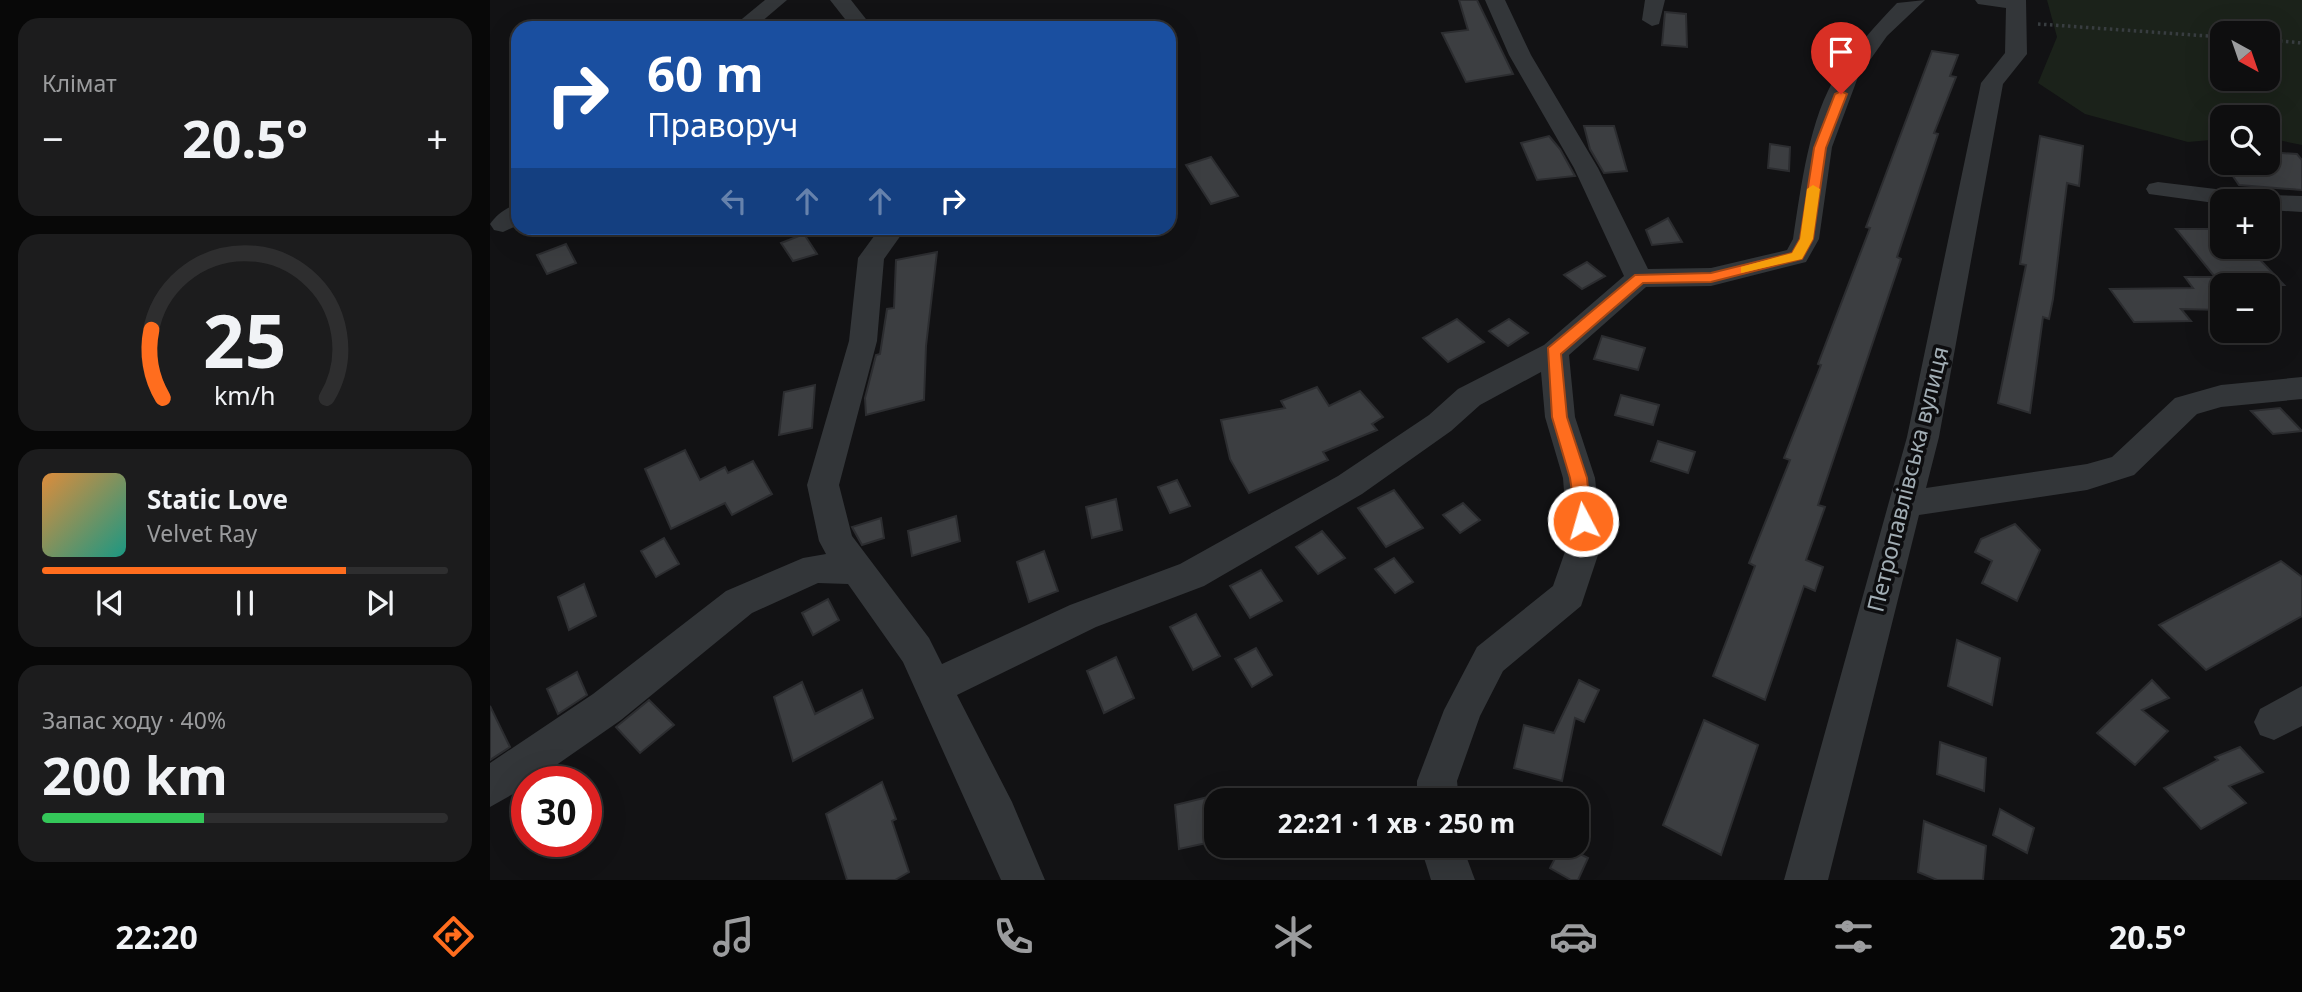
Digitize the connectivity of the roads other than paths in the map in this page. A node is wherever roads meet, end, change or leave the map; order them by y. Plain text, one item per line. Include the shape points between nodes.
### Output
1 (777, 0) edge
2 (1495, 0) edge
3 (1916, 0) edge
4 (845, 2) edge
5 (2008, 7) edge
6 (750, 21) edge
7 (858, 21) edge
8 (2158, 189) dead end
9 (2210, 195) edge
10 (2280, 203) edge
11 (2302, 204) edge
12 (888, 235) edge
13 (1639, 278) junction
14 (1553, 352) junction
15 (2302, 388) edge
16 (1905, 504) junction
17 (857, 570) junction
18 (934, 687) junction
19 (490, 787) edge
20 (1437, 788) edge
21 (1445, 858) edge
22 (1023, 880) edge
23 (1453, 880) edge
24 (1806, 880) edge

1 - 6 street
2 - 13 street via 1520,55 1586,168
3 - 13 street via 1880,32 1847,76 1820,148 1806,239 1797,256 1711,278
4 - 7 street
5 - 16 street, Петропавлівська вулиця via 2016,54 1992,83 1923,437
8 - 9 street
10 - 11 street
12 - 17 street via 871,258 863,341 823,485 835,541
13 - 14 street
14 - 18 street via 1469,397 1440,423 1350,485 1192,575 1083,616
14 - 20 street via 1559,417 1579,478 1585,542 1568,595 1490,659 1462,710
15 - 16 street via 2221,396 2186,406 2123,466 2087,477
16 - 24 street, Петропавлівська вулиця
17 - 18 street via 916,650
17 - 19 street via 815,568 738,602 607,707
18 - 22 street
21 - 23 street

